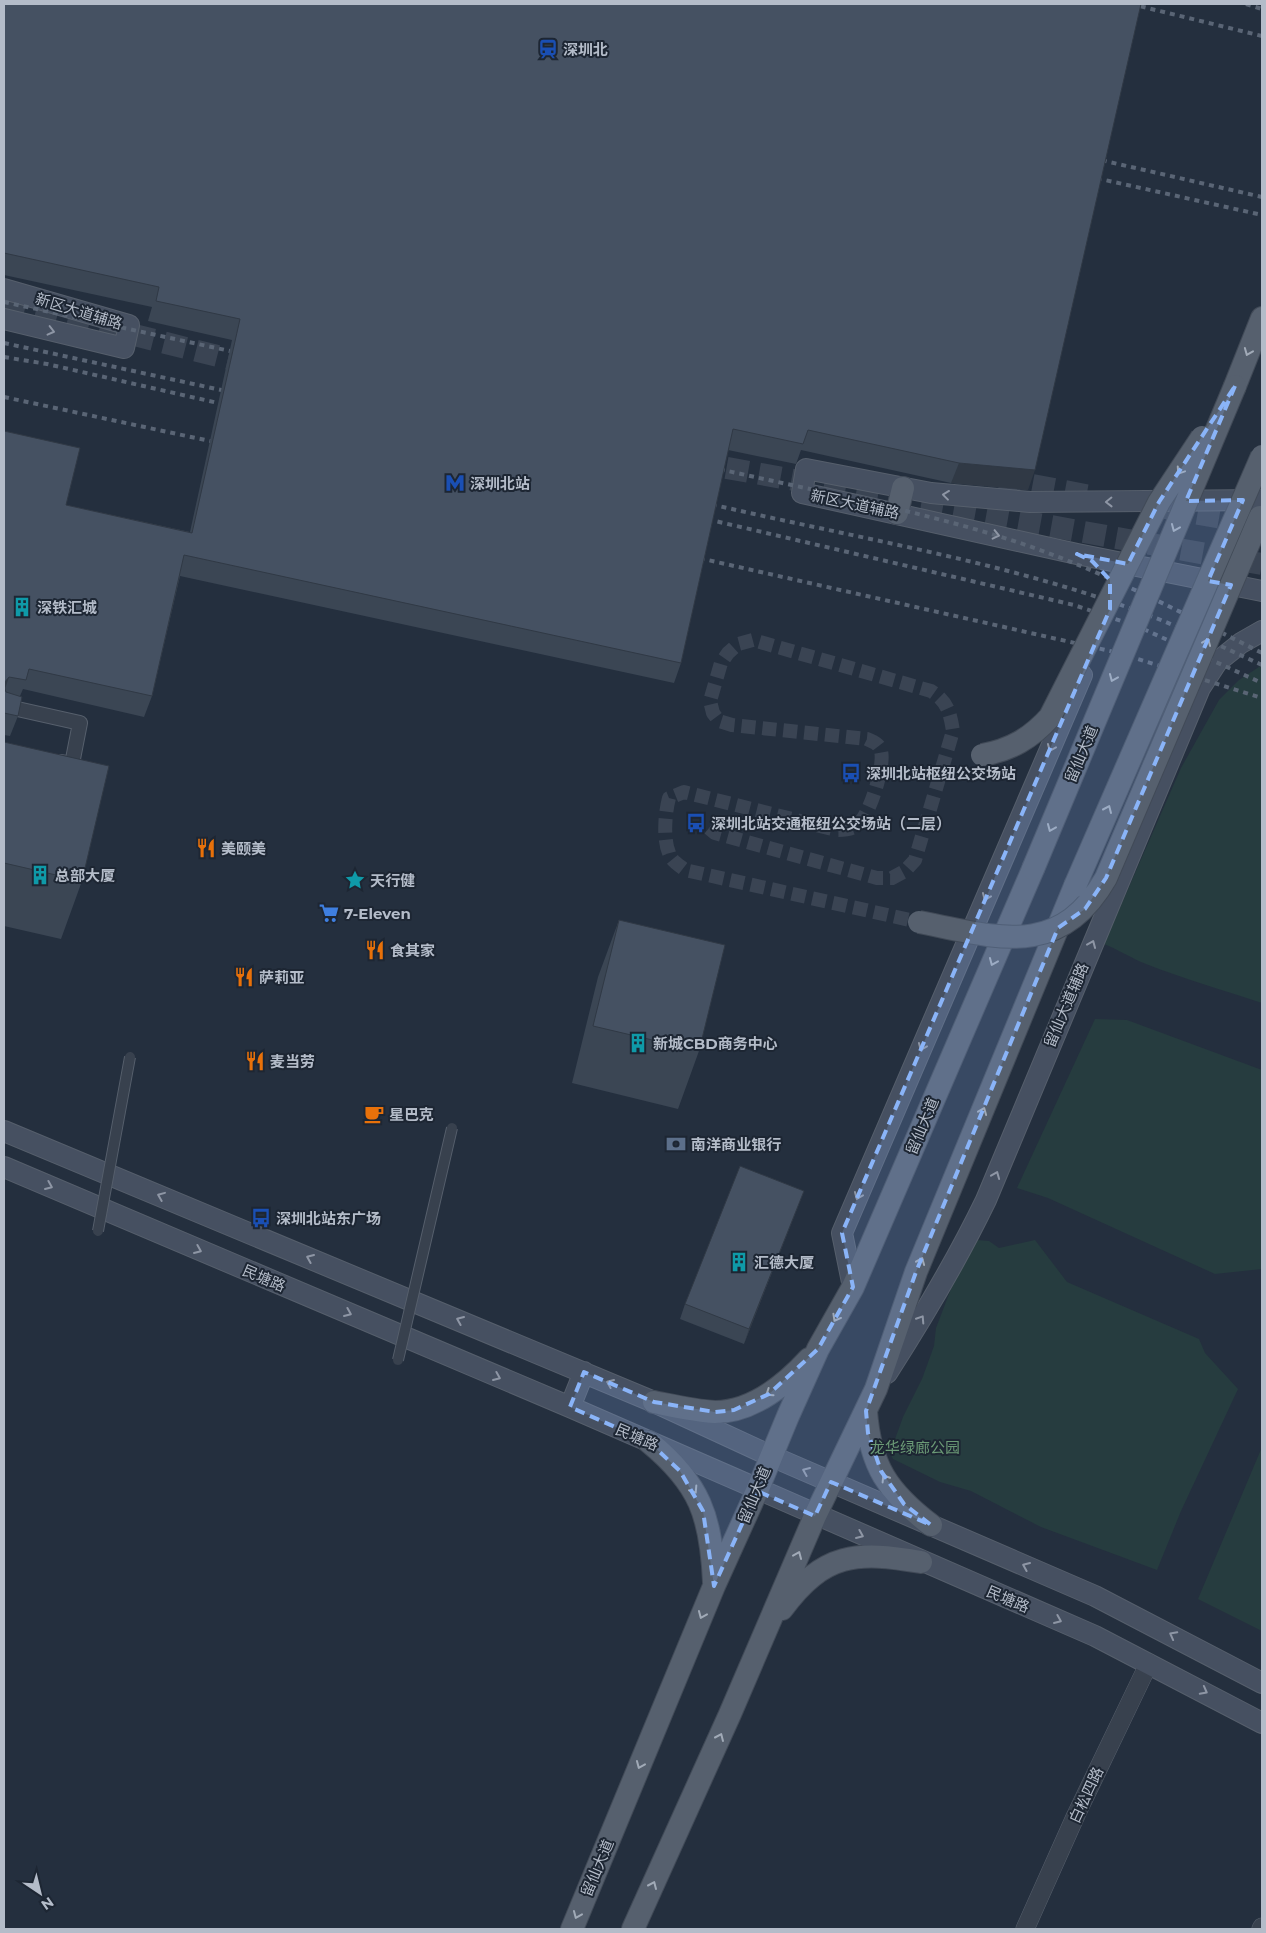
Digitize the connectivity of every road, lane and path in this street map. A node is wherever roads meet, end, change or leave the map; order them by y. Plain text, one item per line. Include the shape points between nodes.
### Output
1 (4, 289) edge
2 (1262, 318) edge
3 (4, 319) edge
4 (1235, 386) junction
5 (1262, 456) edge
6 (903, 488) junction
7 (1262, 500) edge
8 (1262, 510) edge
9 (898, 513) junction
10 (1077, 554) junction
11 (1262, 591) edge
12 (1262, 631) edge
13 (4, 706) edge
14 (982, 755) dead end
15 (43, 758) edge
16 (919, 922) tunnel mouth
17 (130, 1057) dead end
18 (452, 1128) dead end
19 (4, 1131) edge
20 (4, 1167) edge
21 (98, 1231) dead end
22 (853, 1287) junction
23 (818, 1349) junction
24 (398, 1360) dead end
25 (584, 1372) junction
26 (876, 1389) junction
27 (654, 1402) junction
28 (570, 1408) junction
29 (866, 1410) junction
30 (649, 1442) junction
31 (771, 1456) junction
32 (831, 1482) junction
33 (757, 1491) junction
34 (815, 1516) junction
35 (931, 1525) junction
36 (921, 1562) junction
37 (714, 1586) junction
38 (762, 1639) junction
39 (1148, 1663) junction
40 (1262, 1684) edge
41 (1262, 1723) edge
42 (572, 1929) edge
43 (633, 1929) edge
44 (1025, 1929) edge

3 -> 1 main road, 新区大道辅路 via 124,348 129,325
2 -> 4 main road, 留仙大道
4 -> 14 main road, bridge via 1160,502 1050,717 1019,744
4 -> 22 main road, 留仙大道, bridge via 1033,869
26 -> 5 main road, bridge via 916,1272 1075,886
7 -> 6 main road, 新区大道辅路 via 1038,502
6 - 9 main road
6 - 9 main road, 新区大道辅路 via 806,469 802,493
16 -> 8 main road, bridge via 980,934 1022,937 1061,927 1085,909 1106,878
9 -> 10 main road, 新区大道辅路
10 - 11 main road, 新区大道辅路
10 -> 22 main road via 1092,561 1110,580 1113,591 1110,609 842,1233
26 -> 12 main road, 留仙大道辅路 via 932,1302 986,1200 1200,688 1217,662 1240,643
13 - 15 street via 80,723 72,764
17 - 21 street, bridge
18 - 24 street, bridge
25 -> 19 main road
20 -> 28 main road, 民塘路
22 -> 23 main road, 留仙大道
23 -> 27 main road via 798,1371 769,1394 734,1410 715,1412
23 - 31 main road, 留仙大道
27 -> 25 main road
25 - 28 main road
26 - 29 main road
27 - 31 main road
28 - 30 main road, 民塘路
29 - 32 main road
35 -> 29 main road via 904,1504 880,1471 868,1433
30 - 33 main road, 民塘路
30 -> 37 main road via 680,1471 698,1496 710,1540
32 -> 31 main road
31 - 33 main road, 留仙大道
32 - 34 main road
32 - 35 main road
33 - 34 main road, 民塘路
33 - 37 main road, 留仙大道
34 -> 36 main road, 民塘路
38 -> 34 main road
40 -> 35 main road via 1095,1596
36 - 38 main road via 868,1555 834,1563 800,1589 783,1607
36 -> 39 main road, 民塘路 via 1095,1636
37 -> 42 main road, 留仙大道
43 -> 38 main road
39 -> 41 main road, 民塘路
39 - 44 street, 白松四路

